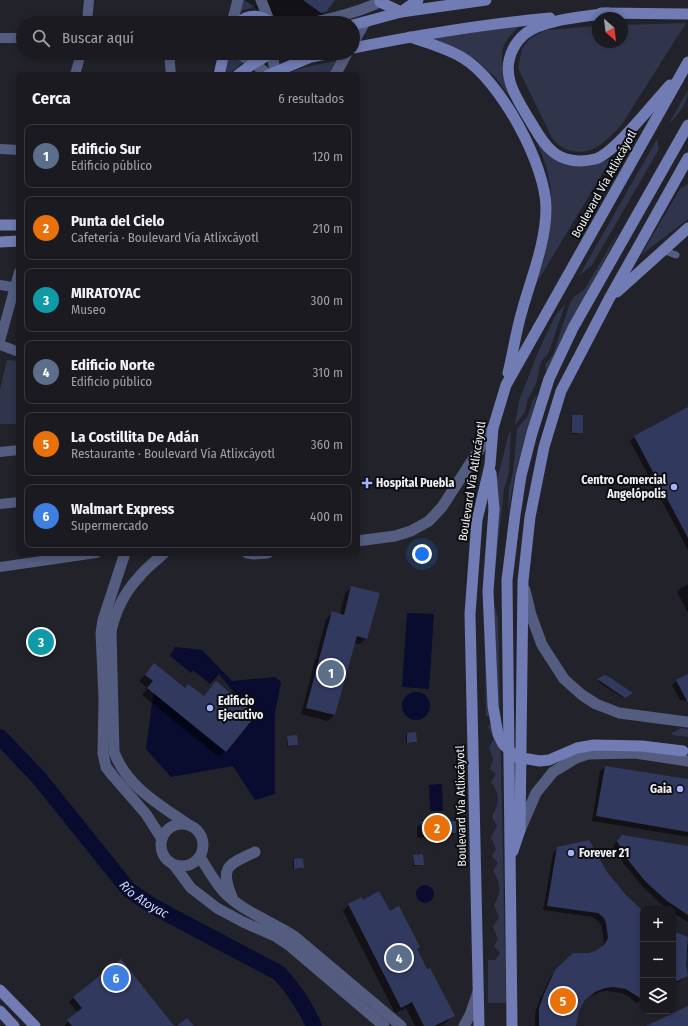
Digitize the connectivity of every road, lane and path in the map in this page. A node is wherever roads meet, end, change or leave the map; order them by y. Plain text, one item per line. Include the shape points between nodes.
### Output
1 (89, 0) edge
2 (238, 0) edge
3 (261, 0) edge
4 (418, 0) edge
5 (486, 0) edge
6 (382, 1) edge
7 (401, 12) junction
8 (628, 13) edge
9 (592, 14) edge
10 (688, 14) edge
11 (88, 16) edge
12 (234, 16) edge
13 (268, 16) edge
14 (337, 16) edge
15 (592, 16) edge
16 (365, 22) junction
17 (360, 23) edge
18 (360, 31) edge
19 (410, 37) junction
20 (0, 38) edge
21 (16, 38) edge
22 (360, 47) edge
23 (79, 60) edge
24 (170, 60) edge
25 (222, 60) edge
26 (249, 60) edge
27 (259, 60) edge
28 (271, 60) edge
29 (304, 60) edge
30 (343, 60) edge
31 (254, 63) junction
32 (686, 66) edge
33 (76, 72) edge
34 (171, 72) edge
35 (220, 72) edge
36 (242, 72) edge
37 (267, 72) edge
38 (270, 72) edge
39 (275, 72) edge
40 (337, 72) edge
41 (688, 125) edge
42 (0, 149) edge
43 (16, 150) edge
44 (688, 158) edge
45 (0, 225) edge
46 (16, 225) edge
47 (688, 228) edge
48 (16, 241) edge
49 (0, 242) edge
50 (668, 252) dead end
51 (676, 255) dead end
52 (0, 285) edge
53 (16, 288) edge
54 (16, 291) edge
55 (609, 299) junction
56 (0, 341) edge
57 (0, 345) edge
58 (16, 351) edge
59 (506, 385) junction
60 (493, 428) junction
61 (16, 450) edge
62 (0, 452) edge
63 (490, 465) junction
64 (16, 502) edge
65 (0, 504) edge
66 (360, 542) edge
67 (75, 556) edge
68 (124, 556) edge
69 (161, 556) edge
70 (0, 567) edge
71 (523, 581) junction
72 (688, 722) edge
73 (686, 755) edge
74 (189, 825) junction
75 (520, 830) junction
76 (162, 838) junction
77 (255, 852) dead end
78 (200, 857) junction
79 (510, 860) junction
80 (174, 865) junction
81 (233, 900) junction
82 (0, 990) edge
83 (478, 991) junction
84 (0, 1011) edge
85 (14, 1026) edge
86 (35, 1026) edge
87 (384, 1026) edge
88 (401, 1026) edge
89 (464, 1026) edge
90 (479, 1026) edge
91 (512, 1026) edge

1 - 11 street
2 - 12 street
3 - 13 street
4 - 7 main road
5 - 7 main road
6 - 7 main road
6 - 14 street
7 - 16 main road
8 - 10 main road
9 - 19 main road via 507,22
15 - 32 main road via 538,26 516,43 510,55 509,82 515,95 542,140 552,151 565,159 580,162 596,159 609,152
16 - 17 main road
16 - 18 street
19 - 22 main road
19 - 59 main road via 437,45 464,58 480,72 498,93 518,125 534,156 542,179 546,208 542,240 522,312
20 - 21 street
23 - 33 street
24 - 34 street
25 - 35 main road
26 - 31 street
27 - 31 main road
28 - 38 street
29 - 39 main road
30 - 40 street
31 - 36 main road
31 - 37 street
32 - 59 main road, Boulevard Vía Atlixcáyotl
41 - 79 main road via 572,328 549,379 521,476 507,580
42 - 43 street
44 - 55 main road
45 - 46 main road
47 - 55 main road
48 - 49 main road
50 - 51 street
52 - 53 street
54 - 56 street
55 - 71 main road via 561,391 544,447 530,517
57 - 58 street
59 - 60 main road, Boulevard Vía Atlixcáyotl
60 - 63 main road, Boulevard Vía Atlixcáyotl
60 - 66 street via 442,507 428,521 411,531 395,536
61 - 62 street
63 - 73 main road, bridge via 494,509 488,591 493,706 498,734 503,744 516,757 540,761 594,745 642,746
63 - 83 main road, Boulevard Vía Atlixcáyotl via 477,520 470,614
64 - 65 street
67 - 70 street
68 - 76 street via 102,620 103,753 106,767 146,814
69 - 74 street via 130,588 113,621 111,632 114,752 118,765 141,791
71 - 72 street via 531,615 542,645 576,691 596,704 619,713
71 - 75 main road
73 - 75 street via 588,754 576,758 553,772 536,793
74 - 76 street via 176,824 165,832
74 - 78 street via 200,833 203,839 204,846
75 - 79 main road
76 - 80 street via 161,851
77 - 81 street via 228,868 226,879
78 - 80 street via 188,866
78 - 81 street via 217,884
79 - 91 main road
80 - 87 street via 191,888 217,908 290,946
81 - 88 street via 294,936
82 - 86 main road
83 - 89 street
83 - 90 main road, Boulevard Vía Atlixcáyotl
84 - 85 main road

